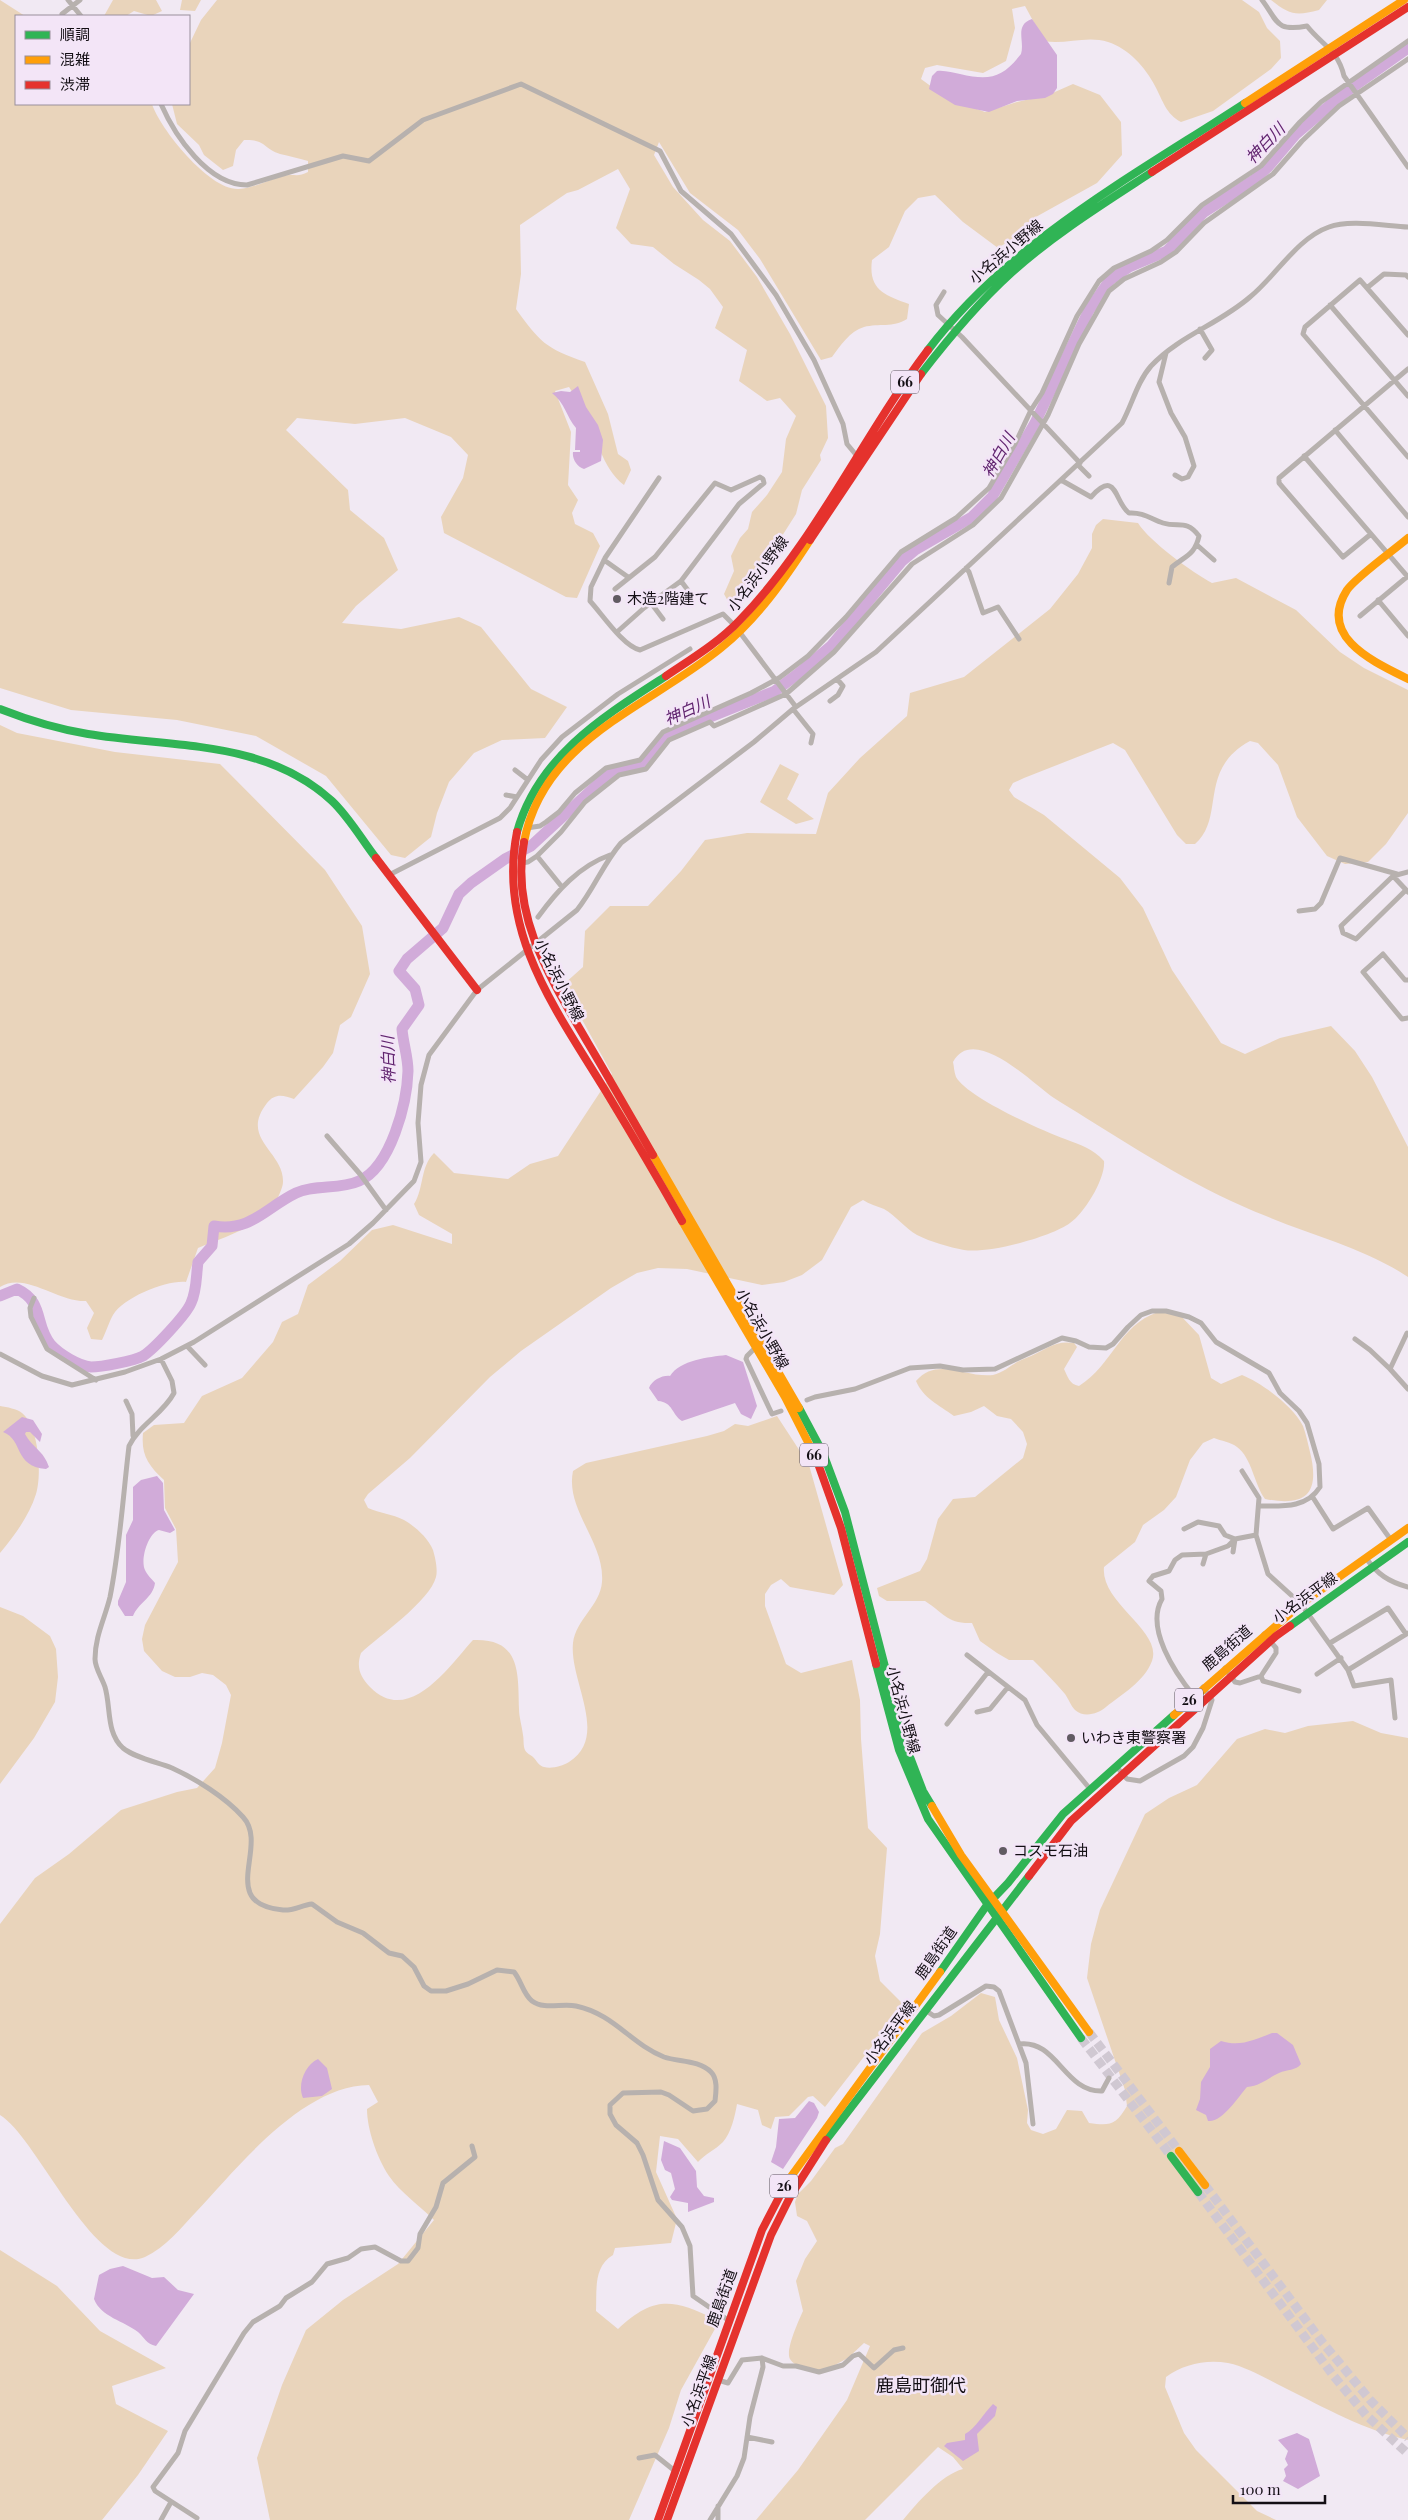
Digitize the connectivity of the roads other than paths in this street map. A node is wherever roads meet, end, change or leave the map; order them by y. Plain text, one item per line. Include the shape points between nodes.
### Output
1 (68, 0) edge
2 (80, 0) edge
3 (1262, 0) edge
4 (1404, 0) edge
5 (73, 7) junction
6 (1408, 7) edge
7 (62, 14) dead end
8 (80, 15) edge
9 (1408, 40) edge
10 (1332, 51) junction
11 (1408, 59) edge
12 (1348, 82) junction
13 (1358, 95) junction
14 (161, 105) edge
15 (1408, 167) edge
16 (1408, 227) edge
17 (1408, 277) edge
18 (1368, 287) junction
19 (944, 292) dead end
20 (1330, 305) junction
21 (948, 325) junction
22 (1200, 329) junction
23 (955, 331) junction
24 (1408, 335) edge
25 (1166, 353) junction
26 (1205, 358) dead end
27 (1408, 368) edge
28 (1394, 380) junction
29 (1408, 396) edge
30 (1364, 406) junction
31 (1031, 410) junction
32 (1042, 423) junction
33 (1335, 430) junction
34 (1304, 456) junction
35 (1408, 457) edge
36 (859, 458) junction
37 (1079, 464) junction
38 (1175, 475) dead end
39 (1089, 476) dead end
40 (659, 478) dead end
41 (1061, 480) junction
42 (1408, 517) edge
43 (1371, 534) junction
44 (1408, 538) edge
45 (1197, 545) junction
46 (1389, 554) junction
47 (604, 560) junction
48 (1214, 560) dead end
49 (966, 568) junction
50 (1408, 576) edge
51 (628, 577) junction
52 (682, 581) junction
53 (1169, 583) dead end
54 (615, 588) dead end
55 (692, 597) dead end
56 (1378, 600) junction
57 (651, 603) junction
58 (1360, 616) dead end
59 (663, 618) dead end
60 (737, 629) junction
61 (618, 632) junction
62 (1408, 636) edge
63 (1019, 639) dead end
64 (690, 649) dead end
65 (775, 679) junction
66 (837, 679) junction
67 (1408, 679) edge
68 (786, 694) junction
69 (830, 701) dead end
70 (795, 708) junction
71 (0, 709) edge
72 (811, 743) dead end
73 (515, 770) dead end
74 (528, 780) junction
75 (506, 795) dead end
76 (517, 797) junction
77 (527, 828) junction
78 (611, 854) junction
79 (537, 856) junction
80 (521, 862) junction
81 (1408, 872) edge
82 (389, 875) junction
83 (1395, 875) junction
84 (562, 887) junction
85 (1407, 892) edge
86 (1299, 912) dead end
87 (538, 917) dead end
88 (535, 944) junction
89 (526, 949) junction
90 (1408, 980) edge
91 (477, 990) junction
92 (1408, 1018) edge
93 (327, 1136) dead end
94 (386, 1210) junction
95 (34, 1298) dead end
96 (1407, 1333) dead end
97 (1355, 1340) dead end
98 (187, 1346) junction
99 (756, 1347) junction
100 (0, 1354) edge
101 (161, 1359) junction
102 (205, 1365) dead end
103 (1390, 1369) junction
104 (96, 1380) junction
105 (1408, 1389) edge
106 (807, 1400) dead end
107 (126, 1401) dead end
108 (781, 1411) dead end
109 (133, 1436) junction
110 (1242, 1472) dead end
111 (1312, 1496) junction
112 (1259, 1506) junction
113 (1408, 1528) edge
114 (1184, 1529) dead end
115 (1256, 1535) junction
116 (1235, 1540) junction
117 (1391, 1540) junction
118 (1408, 1542) edge
119 (1233, 1552) dead end
120 (1206, 1554) junction
121 (1366, 1558) junction
122 (1203, 1564) dead end
123 (1372, 1566) junction
124 (1408, 1587) edge
125 (1301, 1604) junction
126 (1308, 1612) junction
127 (1264, 1634) junction
128 (1407, 1634) edge
129 (1271, 1641) junction
130 (1330, 1643) junction
131 (967, 1656) dead end
132 (1341, 1658) junction
133 (1225, 1668) junction
134 (1348, 1670) junction
135 (988, 1672) junction
136 (1317, 1674) dead end
137 (1230, 1676) junction
138 (1261, 1676) junction
139 (1008, 1687) junction
140 (1203, 1687) junction
141 (1299, 1691) dead end
142 (1194, 1696) junction
143 (1209, 1696) junction
144 (977, 1712) dead end
145 (1395, 1718) dead end
146 (947, 1724) dead end
147 (1116, 1766) junction
148 (1122, 1773) junction
149 (1090, 1788) junction
150 (994, 1898) junction
151 (987, 1906) junction
152 (1002, 1910) junction
153 (995, 1918) junction
154 (924, 2010) junction
155 (1089, 2032) tunnel mouth
156 (1081, 2038) tunnel mouth
157 (1019, 2044) junction
158 (1109, 2078) dead end
159 (1033, 2124) dead end
160 (472, 2146) dead end
161 (1179, 2151) tunnel mouth
162 (1171, 2156) tunnel mouth
163 (1204, 2185) tunnel mouth
164 (1198, 2192) tunnel mouth
165 (728, 2320) junction
166 (903, 2348) dead end
167 (762, 2358) junction
168 (718, 2380) junction
169 (747, 2437) junction
170 (772, 2442) dead end
171 (639, 2458) dead end
172 (676, 2472) junction
173 (171, 2502) junction
174 (718, 2506) junction
175 (197, 2518) dead end
176 (160, 2520) edge
177 (658, 2520) edge
178 (667, 2520) edge
179 (710, 2520) edge
180 (718, 2520) edge

1 - 5 street
2 - 5 street
3 - 10 street via 1281,27 1307,26
4 - 10 main road, 小名浜小野線 / 66
5 - 7 street
5 - 8 street
6 - 10 main road, 小名浜小野線 / 66
9 - 12 street
10 - 12 street
10 - 21 main road, 小名浜小野線 / 66 via 1069,218 1012,262
10 - 23 main road, 小名浜小野線 / 66 via 1062,232 1009,275
11 - 13 street
12 - 13 street
12 - 31 street via 1311,111 1261,166 1202,205 1159,246 1118,265 1099,280 1077,316
13 - 15 street
13 - 32 street via 1339,106 1273,174 1204,222 1176,252 1124,279 1109,291 1079,344
14 - 36 street via 170,126 186,147 217,175 236,185 247,185 343,156 369,161 423,120 521,84 660,150 681,191 732,234 776,295 814,360 843,424 847,444
16 - 22 street via 1354,224 1328,227 1311,237 1280,265 1251,297
17 - 18 street via 1384,274
18 - 20 street via 1360,280
18 - 24 street
19 - 21 street via 936,310
20 - 28 street
20 - 30 street via 1305,327 1303,334
21 - 23 street
21 - 36 main road, 小名浜小野線 / 66 via 898,392
22 - 25 street
22 - 26 street via 1212,350
23 - 31 street
23 - 36 main road, 小名浜小野線 / 66
25 - 37 street via 1150,367 1139,384 1122,424
25 - 38 street via 1159,382 1185,437 1194,466 1188,477 1182,479
27 - 28 street
28 - 29 street
28 - 30 street
30 - 33 street
30 - 35 street
31 - 32 street
31 - 65 street via 1002,468 984,493 956,518 901,552 819,646
32 - 37 street
32 - 68 street via 1001,498 973,525 912,564 839,646
33 - 34 street
33 - 42 street
34 - 43 street
34 - 43 street via 1279,478 1279,483 1343,557
36 - 60 main road, 小名浜小野線 / 66
37 - 39 street
37 - 41 street
40 - 47 street
41 - 45 street via 1091,497 1102,487 1114,488 1126,511 1139,512 1162,523 1183,524 1199,536
41 - 49 street
43 - 46 street
44 - 46 main road
45 - 48 street
45 - 53 street via 1186,559 1172,567
46 - 50 street
46 - 67 main road via 1346,592 1340,604 1339,622 1344,637 1355,650
47 - 51 street
47 - 61 street via 591,586 590,600
49 - 63 street via 983,613 998,607
49 - 66 street via 876,652
50 - 56 street
51 - 52 street via 655,557 716,483 730,490 760,477 763,479 764,483 739,504
51 - 54 street
52 - 55 street
52 - 57 street
56 - 58 street
56 - 62 street
57 - 59 street
57 - 61 street
60 - 61 street via 722,614 640,650 633,648
60 - 65 street
60 - 77 main road, 小名浜小野線 / 66 via 710,658 625,711 580,745 549,781
60 - 89 main road, 小名浜小野線 / 66 via 613,710 568,746 536,786 518,827 512,859 514,906
64 - 74 street via 574,726 541,760
65 - 68 street
65 - 77 street via 662,732 640,760 606,768 546,822
66 - 69 street via 843,686
66 - 70 street
68 - 70 street
68 - 79 street via 714,726 710,722 669,740 646,769 619,775 585,802
70 - 72 street via 813,734
70 - 78 street via 636,830
71 - 82 main road via 97,736 241,752 271,762 309,781 333,802
73 - 74 street
74 - 76 street
75 - 76 street
76 - 82 street via 500,818
77 - 80 main road, 小名浜小野線 / 66
78 - 84 street via 594,860
78 - 88 street via 577,910
79 - 80 street
79 - 84 street
80 - 88 main road, 小名浜小野線 / 66 via 524,908
81 - 83 street
82 - 91 main road
83 - 85 street
83 - 85 street via 1342,926 1343,933 1356,939
83 - 86 street via 1340,858 1321,903
84 - 87 street
88 - 89 street
88 - 150 main road, 小名浜小野線 / 66 via 585,1039 810,1427 845,1512 914,1771 945,1830
89 - 91 street
89 - 99 main road, 小名浜小野線 / 66 via 553,1001
90 - 92 street via 1383,954 1362,972 1402,1019
91 - 94 street via 425,1062 418,1122 420,1162 414,1181
93 - 94 street
94 - 98 street via 326,1260
95 - 104 street via 29,1312 47,1348
96 - 103 street
97 - 103 street
98 - 101 street
98 - 102 street
99 - 108 street via 746,1359 772,1414
99 - 151 main road, 小名浜小野線 / 66 via 801,1426 827,1486 894,1736 910,1782 931,1826
100 - 104 street via 64,1384 72,1386
101 - 104 street
101 - 109 street via 174,1393
103 - 105 street
106 - 111 street via 861,1388 910,1368 995,1369 1062,1338 1089,1347 1106,1348 1141,1315 1166,1310 1201,1323 1216,1342 1269,1372 1280,1392 1303,1416 1312,1435 1321,1479 1320,1487
107 - 109 street via 132,1414
109 - 165 street via 109,1598 98,1632 95,1661 105,1686 115,1739 125,1750 191,1779 244,1818 252,1833 248,1885 250,1893 261,1904 283,1910 312,1904 337,1922 402,1956 414,1967 424,1986 431,1990 446,1991 497,1970 514,1972 532,2001 543,2006 577,2006 612,2020 641,2044 665,2057 700,2065 712,2072 716,2084 715,2101 707,2109 693,2111 661,2092 623,2093 610,2105 610,2114 616,2125 637,2143 658,2200 682,2227 690,2246 693,2296
110 - 112 street via 1258,1498
111 - 112 street via 1293,1505
111 - 117 street via 1333,1529 1368,1508
112 - 115 street
113 - 117 main road, 鹿島街道 / 26
114 - 116 street via 1198,1522 1219,1526 1225,1535
115 - 116 street
115 - 125 street via 1268,1574
116 - 119 street
116 - 120 street
117 - 121 main road, 鹿島街道 / 26
118 - 123 main road, 小名浜平線 / 26
120 - 122 street
120 - 142 street via 1182,1555 1169,1571 1153,1576 1149,1581 1160,1591 1162,1599 1157,1607 1159,1634 1165,1653
121 - 123 street
121 - 125 main road, 鹿島街道 / 26
123 - 124 street via 1388,1580
123 - 126 main road, 小名浜平線 / 26
125 - 126 street
125 - 127 main road, 鹿島街道 / 26
126 - 129 main road, 小名浜平線 / 26
126 - 130 street
127 - 129 street
127 - 133 main road, 鹿島街道 / 26
128 - 130 street via 1388,1608
128 - 134 street
129 - 137 main road, 小名浜平線 / 26
129 - 138 street via 1276,1654
130 - 132 street
131 - 135 street
132 - 134 street
132 - 136 street
133 - 137 street
133 - 140 main road, 鹿島街道 / 26
134 - 145 street via 1354,1686 1391,1680
135 - 139 street
135 - 146 street
137 - 138 street via 1234,1682 1240,1683
137 - 143 main road, 小名浜平線 / 26
138 - 141 street via 1262,1681
139 - 144 street via 990,1708
139 - 149 street via 1025,1700 1037,1725
140 - 142 main road, 鹿島街道 / 26
140 - 143 street
142 - 147 main road, 鹿島街道 / 26
143 - 148 main road, 小名浜平線 / 26
143 - 148 street via 1212,1700 1210,1711 1193,1747 1184,1756 1140,1781 1127,1779
147 - 148 street
147 - 149 main road, 鹿島街道 / 26
148 - 152 main road, 小名浜平線 / 26 via 1066,1827
149 - 150 main road, 鹿島街道 / 26 via 1063,1814
150 - 151 main road, 鹿島街道 / 26
150 - 152 main road, 小名浜小野線 / 66
151 - 153 main road, 小名浜小野線 / 66
151 - 165 main road, 鹿島街道 / 26 via 783,2188 762,2230
152 - 153 main road, 小名浜平線 / 26
152 - 155 main road, 小名浜小野線 / 66
153 - 154 main road, 小名浜平線 / 26
153 - 156 main road, 小名浜小野線 / 66
154 - 157 street via 934,2016 939,2015 990,1985 1003,1996
154 - 168 main road, 小名浜平線 / 26 via 825,2141 791,2195 771,2235
157 - 158 street via 1045,2049 1075,2083 1084,2087 1102,2091
157 - 159 street via 1026,2063
160 - 173 street via 475,2158 443,2182 436,2207 420,2234 418,2248 408,2261 401,2261 375,2247 361,2249 348,2258 327,2264 312,2282 248,2328 185,2431 178,2453 154,2484 155,2491
161 - 163 main road
162 - 164 main road
165 - 172 main road, 鹿島街道 / 26
166 - 167 street via 891,2352 874,2368 859,2354 843,2366 819,2372 783,2366
167 - 168 street via 742,2360 728,2383
167 - 169 street
168 - 178 main road, 小名浜平線 / 26
169 - 170 street
169 - 174 street via 739,2472
171 - 172 street via 654,2454
172 - 177 main road, 鹿島街道 / 26
173 - 175 street
173 - 176 street
174 - 179 street
174 - 180 street

